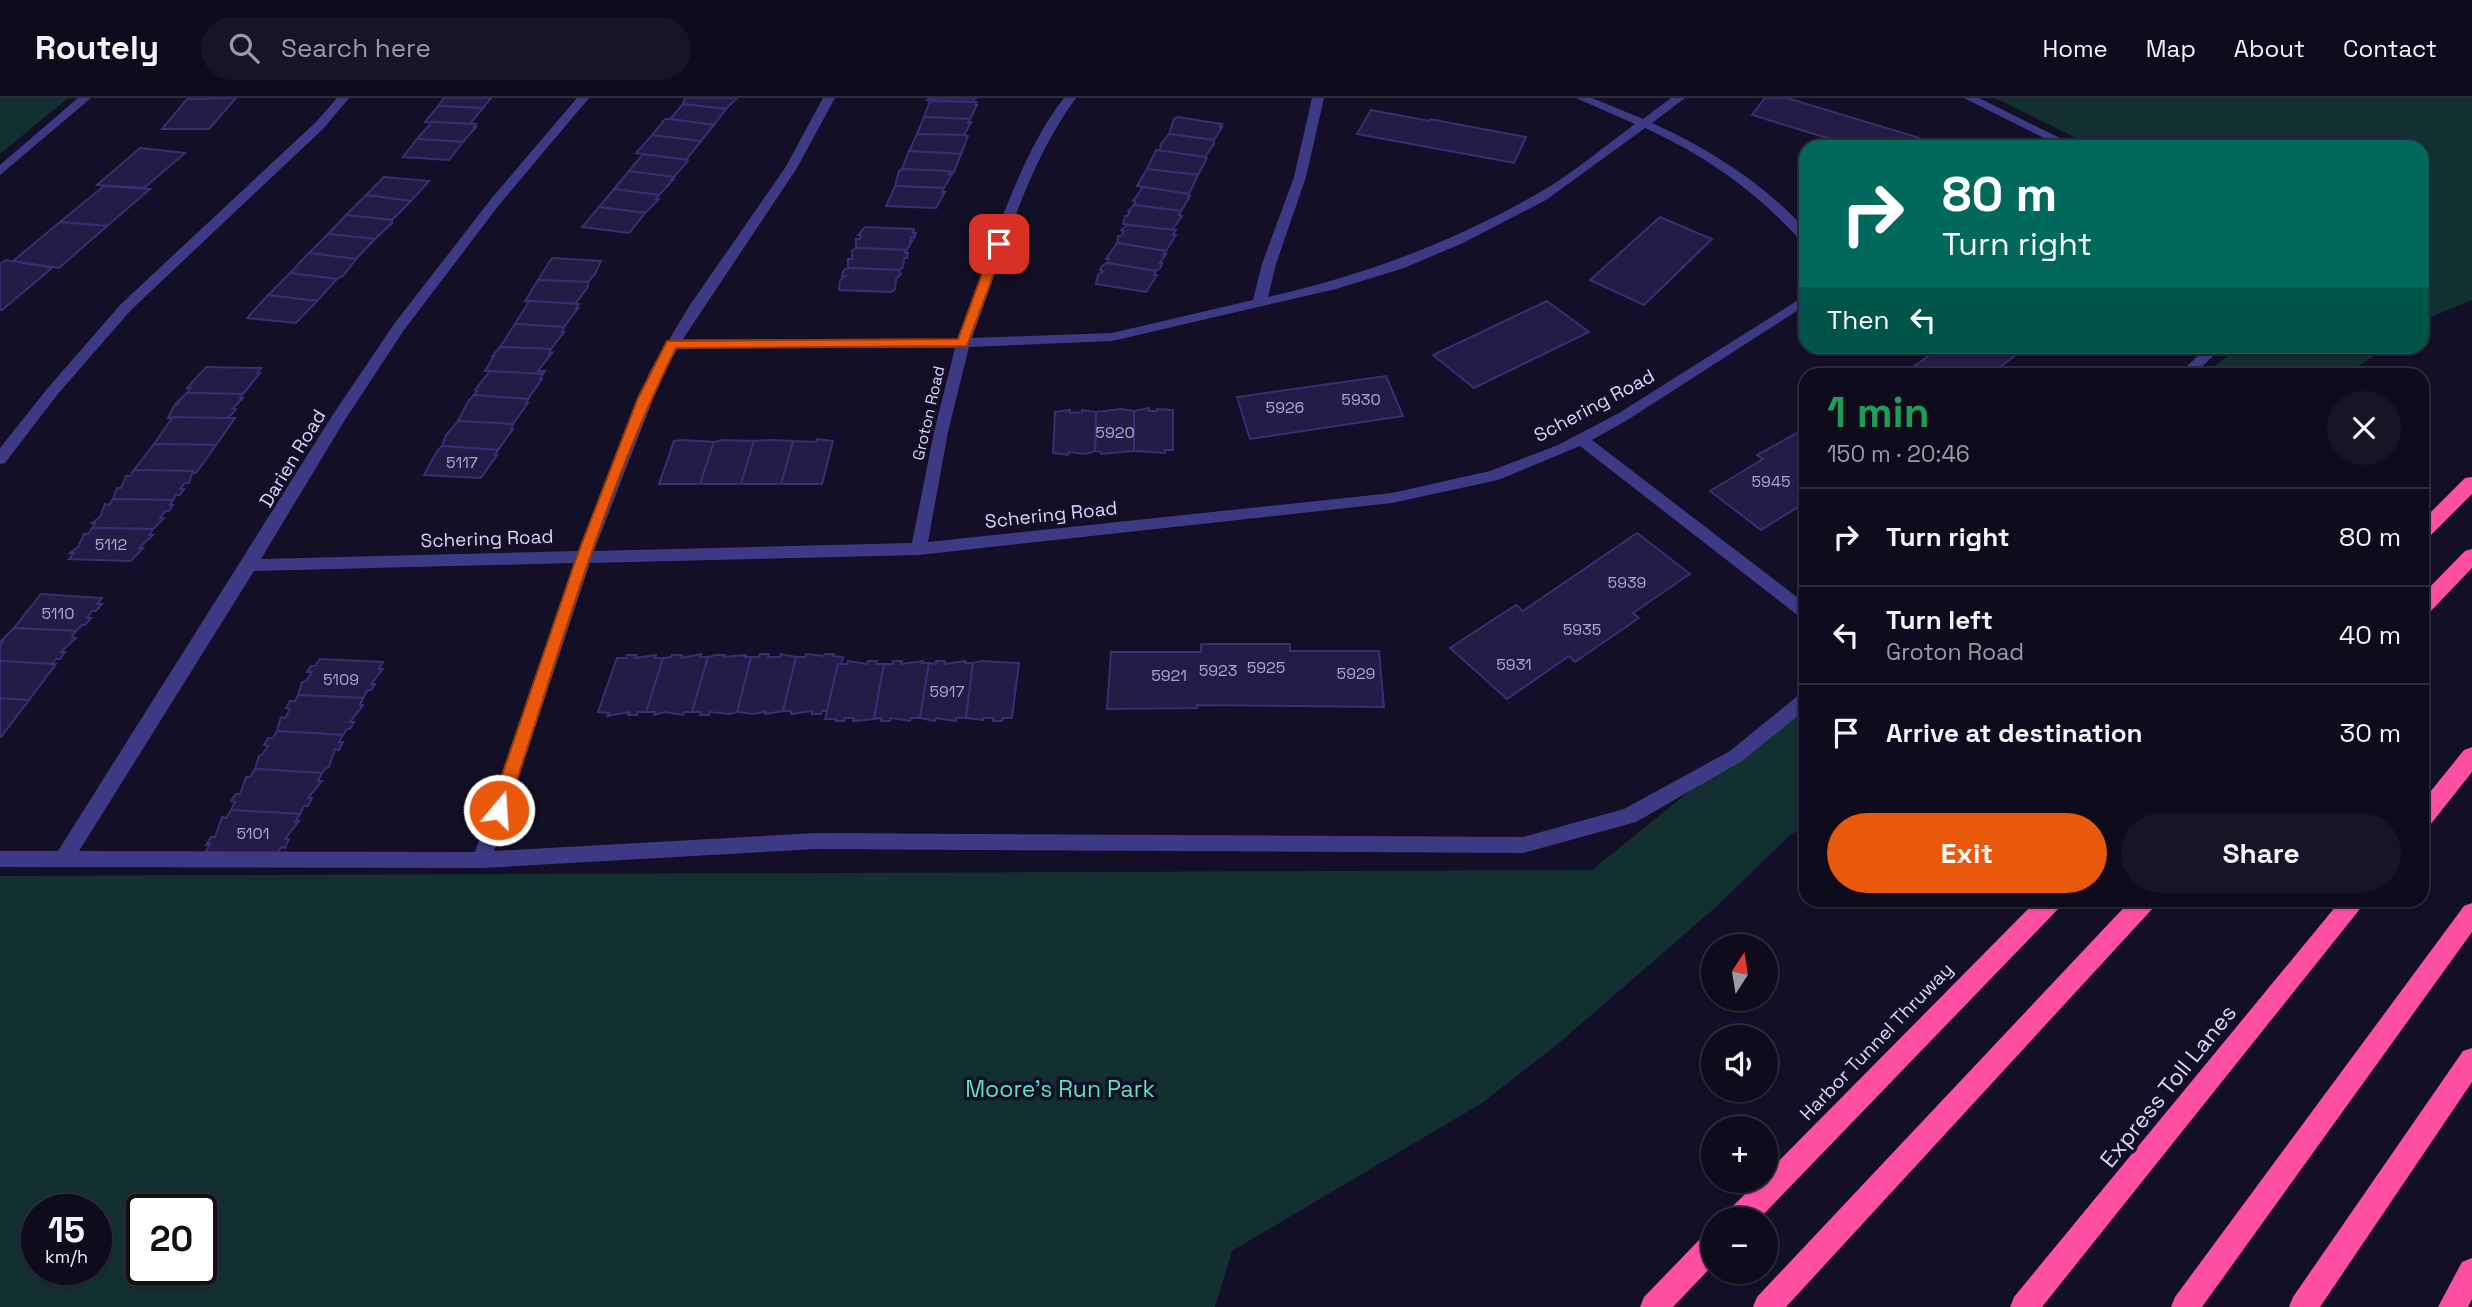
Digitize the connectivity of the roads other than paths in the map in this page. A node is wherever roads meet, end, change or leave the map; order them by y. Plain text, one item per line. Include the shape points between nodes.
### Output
1 (85, 98) edge
2 (343, 98) edge
3 (583, 98) edge
4 (828, 98) edge
5 (1070, 98) edge
6 (1318, 98) edge
7 (1582, 98) edge
8 (1679, 98) edge
9 (1970, 98) edge
10 (1643, 124) junction
11 (2057, 140) edge
12 (0, 171) edge
13 (1799, 231) edge
14 (1259, 304) junction
15 (1799, 304) edge
16 (963, 343) junction
17 (672, 344) junction
18 (2208, 354) edge
19 (2193, 368) edge
20 (1581, 439) junction
21 (0, 459) edge
22 (2472, 483) edge
23 (2429, 525) edge
24 (919, 549) junction
25 (584, 556) junction
26 (2472, 556) edge
27 (249, 565) junction
28 (2429, 601) edge
29 (1799, 608) edge
30 (1799, 705) edge
31 (2472, 756) edge
32 (2429, 809) edge
33 (0, 859) edge
34 (63, 860) junction
35 (482, 860) junction
36 (2045, 907) edge
37 (2139, 907) edge
38 (2350, 907) edge
39 (2472, 913) edge
40 (2472, 1060) edge
41 (1752, 1207) edge
42 (1701, 1258) edge
43 (2472, 1272) edge
44 (1654, 1307) edge
45 (1767, 1307) edge
46 (2024, 1307) edge
47 (2185, 1307) edge
48 (2303, 1307) edge
49 (2452, 1307) edge

1 - 12 street
2 - 21 street via 127,307
3 - 27 street, Darien Road via 399,327
4 - 17 street via 791,168
5 - 16 street, Groton Road via 1024,181
6 - 14 street via 1300,177
7 - 10 street
8 - 10 street
9 - 11 street
10 - 13 street via 1737,174
10 - 14 street via 1542,197 1458,240 1399,265
14 - 16 street via 1112,337
15 - 20 street, Schering Road
16 - 17 street
16 - 24 street, Groton Road
17 - 25 street via 645,398
18 - 19 street
20 - 24 street, Schering Road via 1493,475 1392,498
20 - 29 street
22 - 23 highway
24 - 25 street, Schering Road
25 - 27 street, Schering Road
25 - 35 street
26 - 28 highway
27 - 34 street, Darien Road
30 - 35 street via 1736,756 1629,816 1523,845 817,841
31 - 32 highway
33 - 34 street
34 - 35 street
36 - 41 highway, Harbor Tunnel Thruway
37 - 45 highway
38 - 46 highway, Express Toll Lanes
39 - 47 highway
40 - 48 highway
42 - 44 highway
43 - 49 highway

